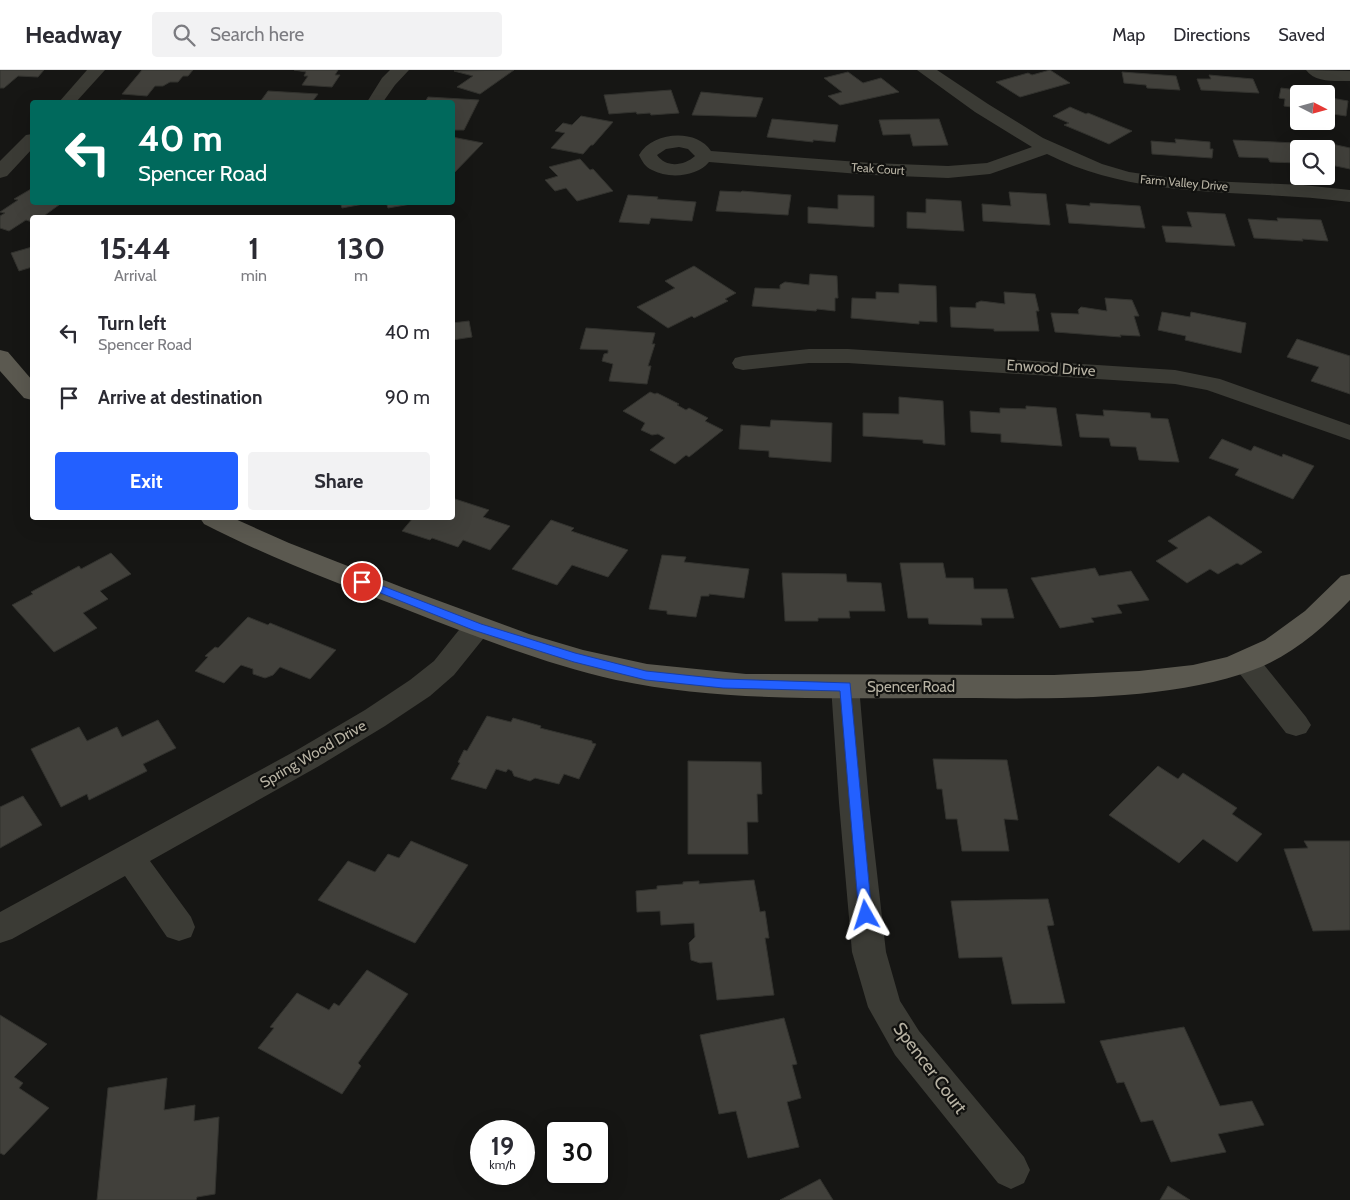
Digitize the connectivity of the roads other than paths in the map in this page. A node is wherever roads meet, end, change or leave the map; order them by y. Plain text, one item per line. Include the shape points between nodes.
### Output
1 (96, 70) edge
2 (400, 70) edge
3 (926, 70) edge
4 (1315, 70) edge
5 (1350, 76) edge
6 (68, 100) edge
7 (375, 100) edge
8 (30, 141) edge
9 (1047, 148) junction
10 (704, 156) dead end
11 (0, 172) edge
12 (1350, 196) edge
13 (0, 357) edge
14 (743, 363) dead end
15 (30, 391) edge
16 (1350, 433) edge
17 (217, 520) edge
18 (1350, 583) edge
19 (477, 627) junction
20 (1246, 662) junction
21 (846, 686) junction
22 (1296, 725) dead end
23 (130, 858) junction
24 (179, 927) dead end
25 (0, 929) edge
26 (1010, 1170) dead end

1 - 6 street
2 - 7 street
3 - 9 street, Farm Valley Drive via 1023,136
4 - 5 street via 1330,76
8 - 11 street
9 - 10 street, Teak Court via 990,168 948,172
9 - 12 street, Farm Valley Drive via 1071,160 1128,178
13 - 15 main road
14 - 16 street, Enwood Drive via 810,356 848,356 1175,377 1212,384
17 - 19 main road, Spencer Road via 293,555
18 - 20 main road, Spencer Road via 1324,611 1292,636
19 - 21 main road, Spencer Road via 574,658 646,675 723,684
19 - 23 street, Spring Wood Drive via 444,668 375,718
20 - 21 main road, Spencer Road via 1202,675 1106,685 1035,688
20 - 22 street
21 - 26 street, Spencer Court via 869,952 885,1007 907,1044
23 - 24 street
23 - 25 street, Spring Wood Drive

